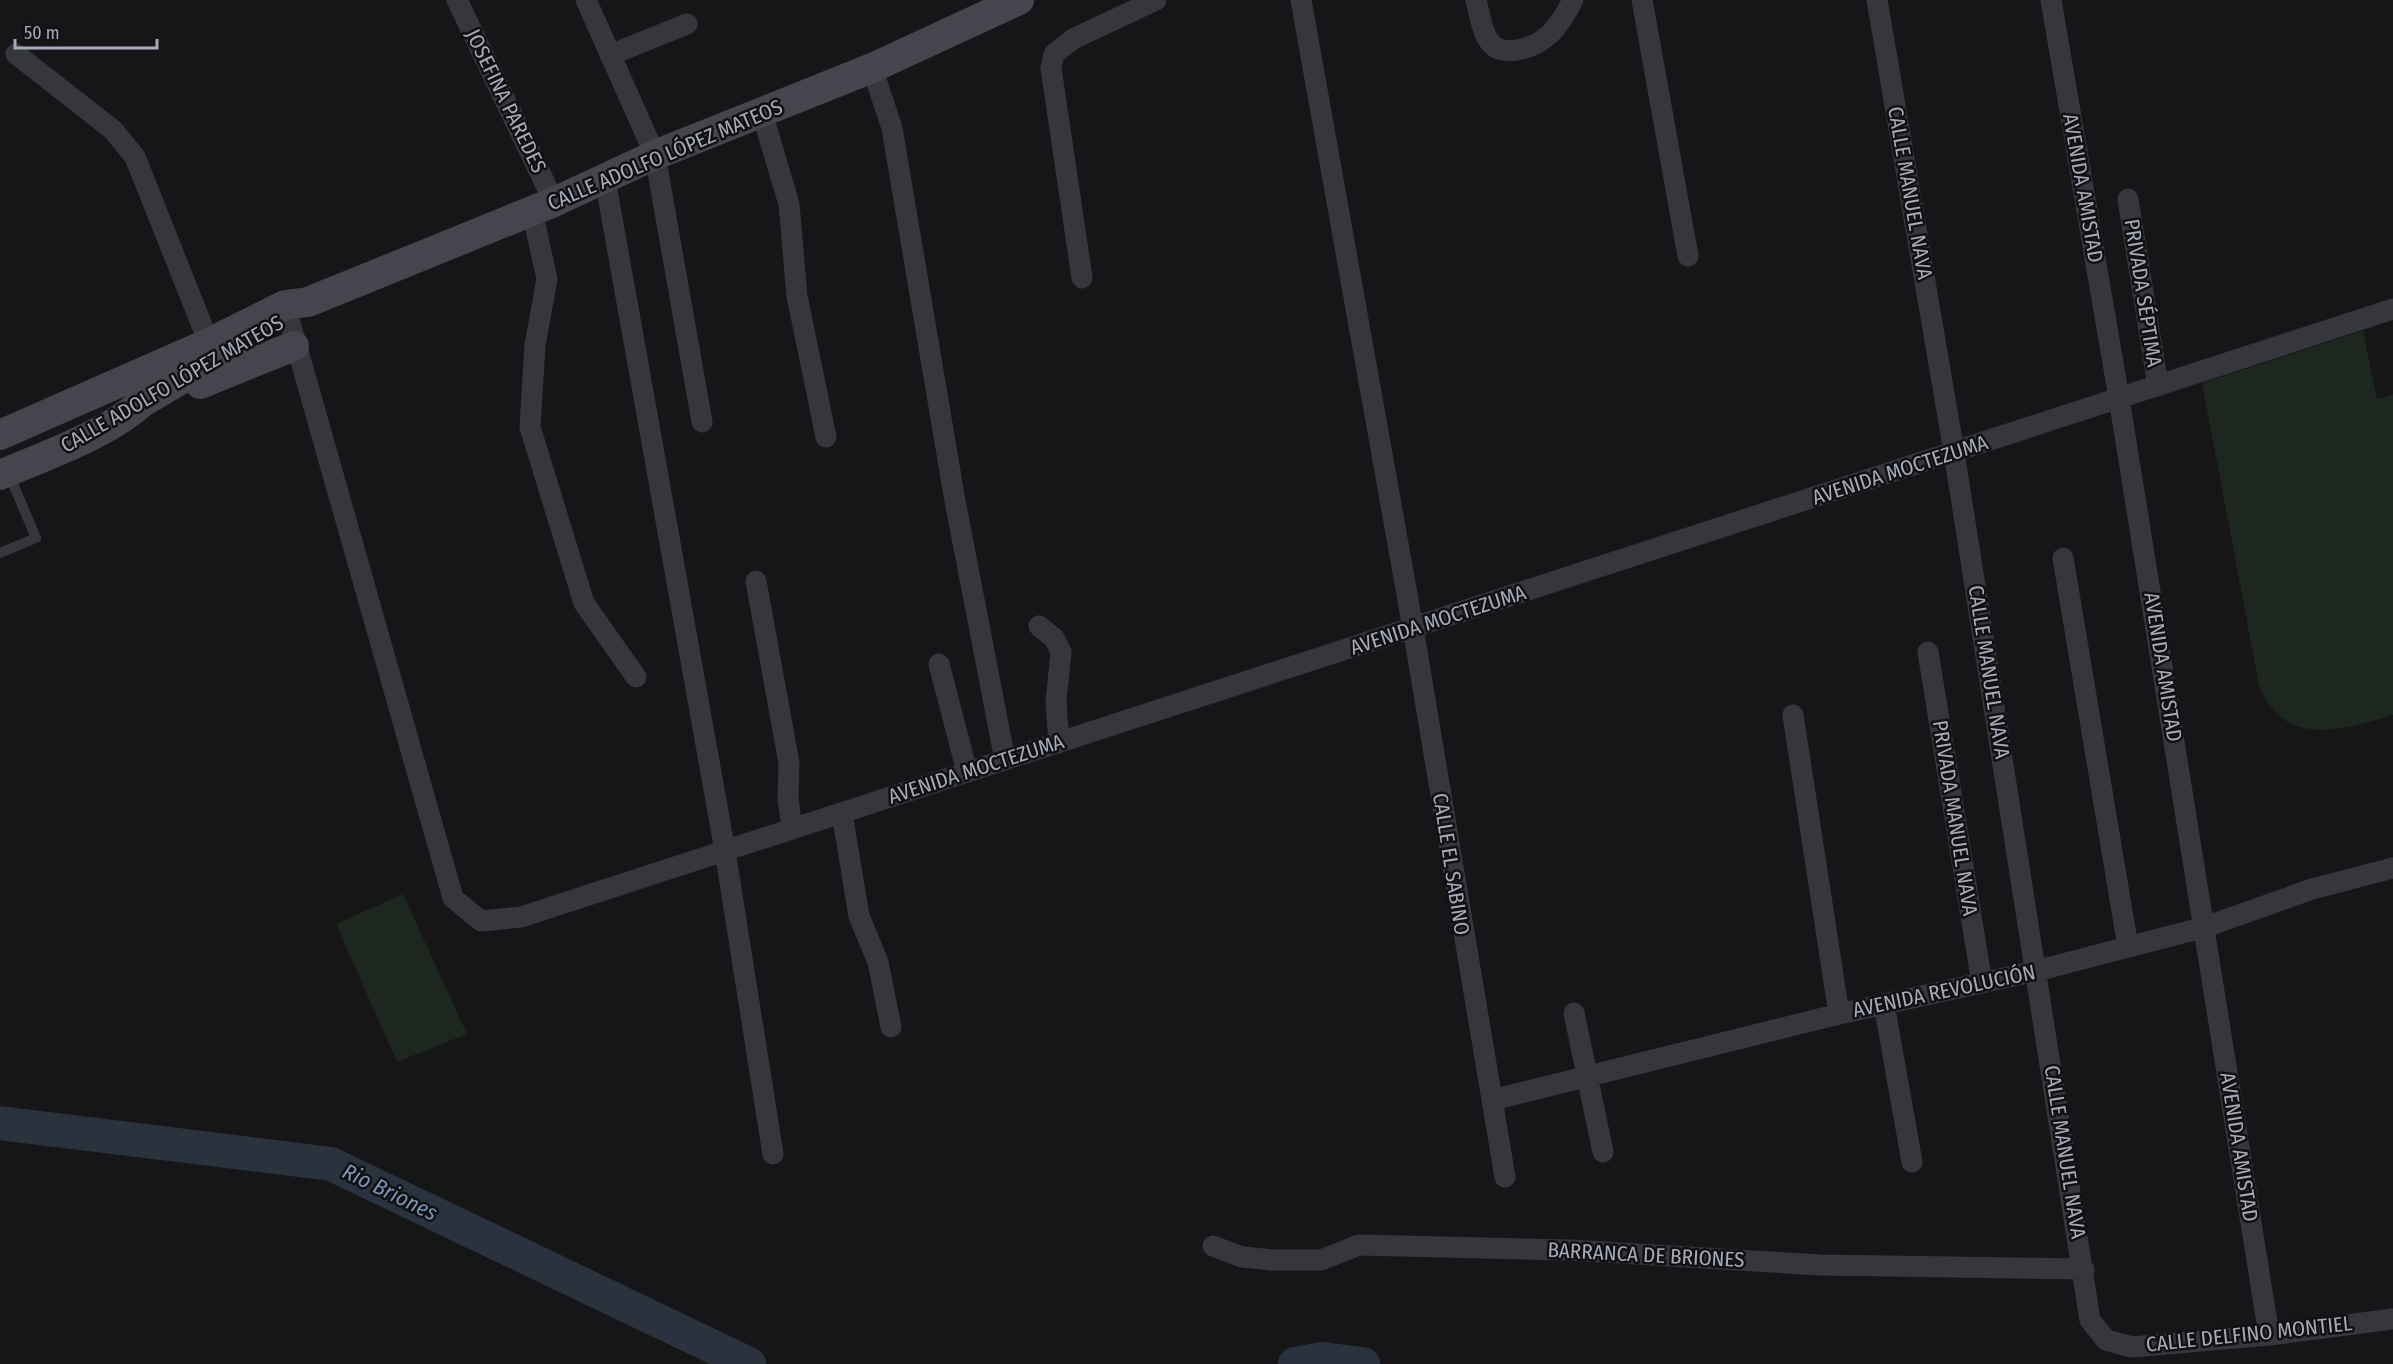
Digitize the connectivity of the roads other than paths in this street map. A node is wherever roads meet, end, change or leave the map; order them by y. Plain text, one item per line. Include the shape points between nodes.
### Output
1 (458, 0) edge
2 (586, 0) edge
3 (1019, 0) edge
4 (1156, 0) edge
5 (1301, 0) edge
6 (1476, 0) edge
7 (1573, 0) edge
8 (1642, 0) edge
9 (1877, 0) edge
10 (2051, 0) edge
11 (687, 24) dead end
12 (16, 54) dead end
13 (610, 55) junction
14 (872, 68) junction
15 (762, 113) junction
16 (655, 155) junction
17 (605, 179) junction
18 (2128, 199) dead end
19 (543, 207) junction
20 (1688, 256) dead end
21 (1082, 278) dead end
22 (294, 308) junction
23 (2393, 309) edge
24 (209, 343) junction
25 (294, 346) junction
26 (2158, 386) junction
27 (2119, 398) junction
28 (51, 412) junction
29 (131, 413) junction
30 (702, 422) dead end
31 (0, 435) edge
32 (826, 437) dead end
33 (62, 449) junction
34 (1954, 452) junction
35 (4, 473) edge
36 (0, 553) edge
37 (2063, 558) dead end
38 (756, 581) dead end
39 (1039, 626) dead end
40 (1413, 628) junction
41 (1928, 652) dead end
42 (939, 664) dead end
43 (636, 677) dead end
44 (1792, 715) dead end
45 (1059, 743) junction
46 (1005, 760) junction
47 (968, 772) junction
48 (842, 813) junction
49 (792, 829) junction
50 (724, 851) junction
51 (2393, 868) edge
52 (2205, 927) junction
53 (2127, 947) junction
54 (2036, 972) junction
55 (1982, 983) junction
56 (1884, 1004) junction
57 (1574, 1013) dead end
58 (1839, 1014) junction
59 (891, 1027) dead end
60 (1586, 1076) junction
61 (1491, 1100) junction
62 (1603, 1152) dead end
63 (773, 1154) dead end
64 (1912, 1162) dead end
65 (1505, 1178) dead end
66 (1213, 1246) dead end
67 (2084, 1269) junction
68 (2393, 1318) edge
69 (2269, 1335) junction
70 (2106, 1340) joint

1 - 19 street, JOSEFINA PAREDES
2 - 13 street
3 - 14 main road, CALLE ADOLFO LÓPEZ MATEOS
4 - 21 street via 1073,39 1054,54 1051,68
5 - 40 street, CALLE EL SABINO
6 - 7 street via 1485,33 1494,46 1507,51 1545,40 1562,22
8 - 20 street
9 - 34 street, CALLE MANUEL NAVA
10 - 27 street, AVENIDA AMISTAD
11 - 13 street
12 - 24 street via 113,130 135,157
13 - 16 street
14 - 15 main road, CALLE ADOLFO LÓPEZ MATEOS
14 - 46 street via 892,128 955,501
15 - 16 main road, CALLE ADOLFO LÓPEZ MATEOS
15 - 32 street via 789,204 797,296
16 - 17 main road, CALLE ADOLFO LÓPEZ MATEOS
16 - 30 street
17 - 19 main road, CALLE ADOLFO LÓPEZ MATEOS
17 - 50 street
18 - 26 street, PRIVADA SÉPTIMA
19 - 22 main road, CALLE ADOLFO LÓPEZ MATEOS
19 - 43 street, JOSEFINA PAREDES via 547,279 535,345 530,427 584,603
22 - 24 main road, CALLE ADOLFO LÓPEZ MATEOS
22 - 25 street
22 - 29 main road, CALLE ADOLFO LÓPEZ MATEOS
23 - 26 street, AVENIDA MOCTEZUMA
24 - 28 main road, CALLE ADOLFO LÓPEZ MATEOS
25 - 29 main road
25 - 50 street, AVENIDA MOCTEZUMA via 453,898 481,921 521,917
26 - 27 street, AVENIDA MOCTEZUMA
27 - 34 street, AVENIDA MOCTEZUMA
27 - 52 street, AVENIDA AMISTAD
28 - 31 main road, CALLE ADOLFO LÓPEZ MATEOS
28 - 33 main road
29 - 33 main road, CALLE ADOLFO LÓPEZ MATEOS
33 - 35 main road, CALLE ADOLFO LÓPEZ MATEOS
34 - 40 street, AVENIDA MOCTEZUMA
34 - 54 street, CALLE MANUEL NAVA
35 - 36 lane via 36,538
37 - 53 street
38 - 49 street via 789,763
39 - 45 street via 1054,638 1061,652 1056,702
40 - 45 street, AVENIDA MOCTEZUMA
40 - 61 street, CALLE EL SABINO
41 - 55 street, PRIVADA MANUEL NAVA
42 - 47 street
44 - 58 street
45 - 46 street, AVENIDA MOCTEZUMA
46 - 47 street, AVENIDA MOCTEZUMA
47 - 48 street, AVENIDA MOCTEZUMA
48 - 49 street, AVENIDA MOCTEZUMA
48 - 59 street via 859,916 878,962
49 - 50 street, AVENIDA MOCTEZUMA
50 - 63 street
51 - 52 street, AVENIDA REVOLUCIÓN via 2312,889
52 - 53 street, AVENIDA REVOLUCIÓN
52 - 69 street, AVENIDA AMISTAD
53 - 54 street, AVENIDA REVOLUCIÓN
54 - 55 street, AVENIDA REVOLUCIÓN
54 - 67 street, CALLE MANUEL NAVA
55 - 56 street, AVENIDA REVOLUCIÓN
56 - 58 street, AVENIDA REVOLUCIÓN
56 - 64 street
57 - 60 street
58 - 60 street, AVENIDA REVOLUCIÓN
60 - 61 street, AVENIDA REVOLUCIÓN
60 - 62 street
61 - 65 street, CALLE EL SABINO
66 - 67 street, BARRANCA DE BRIONES via 1242,1257 1274,1260 1321,1260 1359,1245 1570,1250 1821,1265
67 - 70 street, CALLE MANUEL NAVA via 2090,1320
68 - 69 street, CALLE DELFINO MONTIEL
69 - 70 street, CALLE DELFINO MONTIEL via 2132,1347

